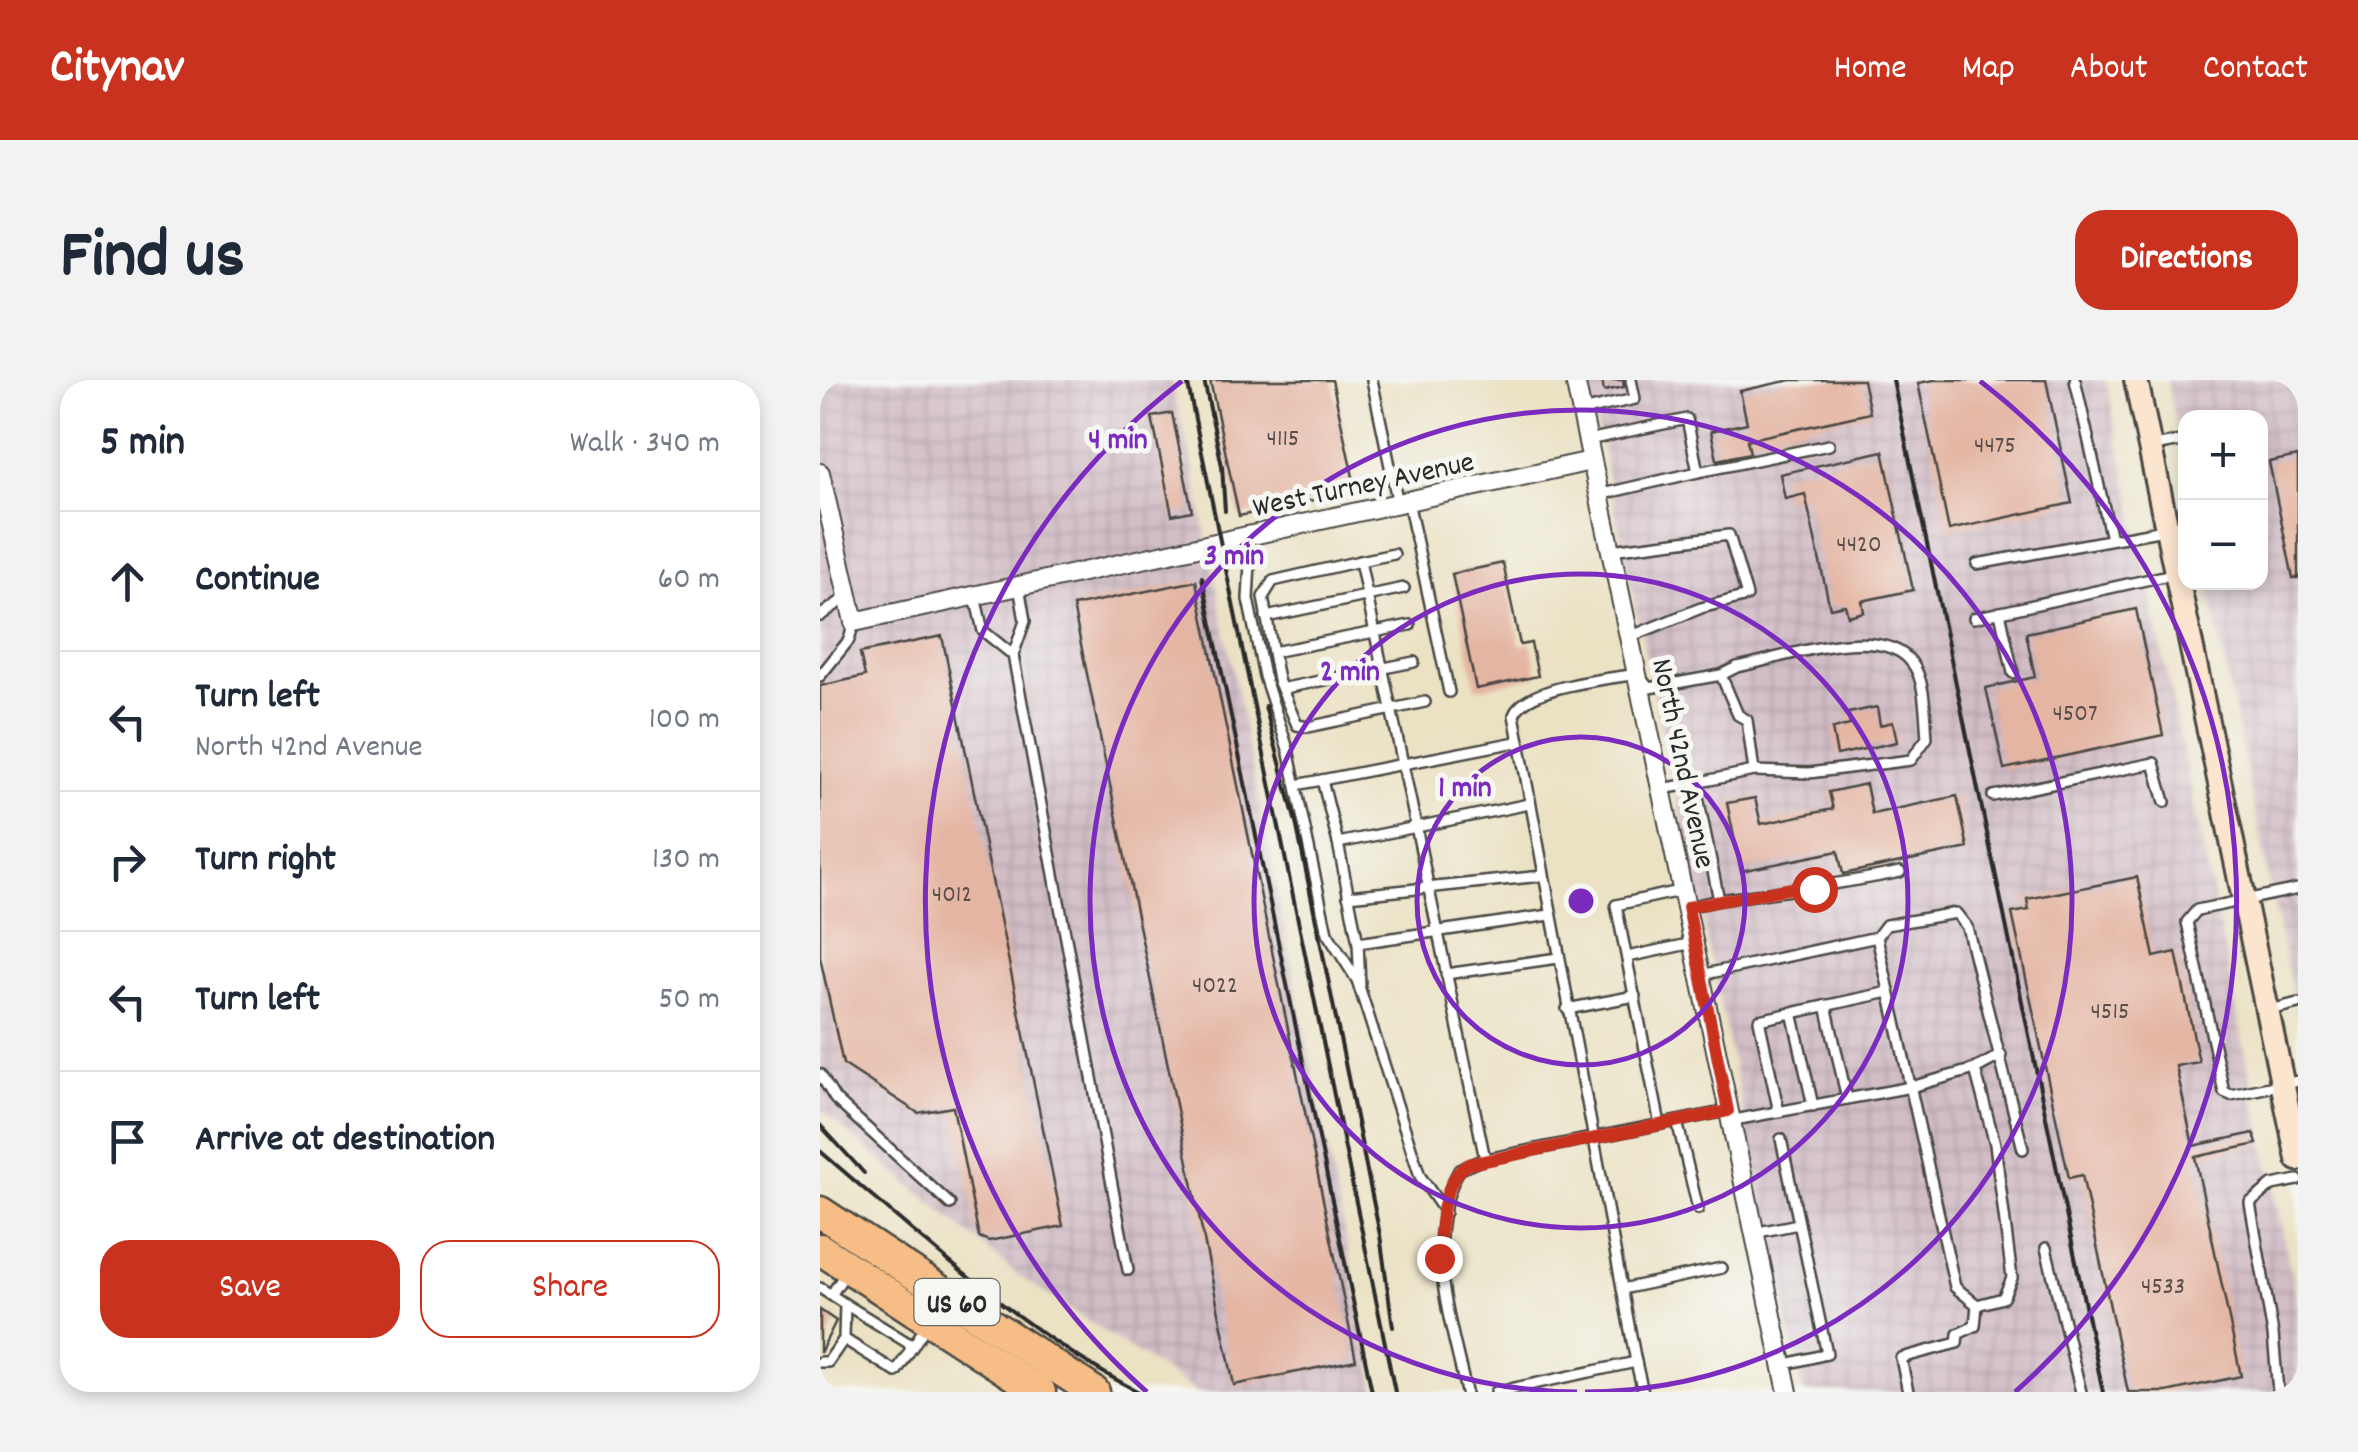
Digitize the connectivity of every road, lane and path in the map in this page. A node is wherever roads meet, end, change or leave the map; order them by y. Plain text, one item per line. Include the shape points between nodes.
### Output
1 (1372, 380) edge
2 (1574, 380) edge
3 (1631, 380) edge
4 (2075, 380) edge
5 (2136, 380) edge
6 (1581, 411) junction
7 (1587, 440) junction
8 (2178, 442) edge
9 (1829, 445) dead end
10 (2150, 447) junction
11 (1591, 461) junction
12 (1698, 472) junction
13 (820, 473) edge
14 (1598, 495) junction
15 (1403, 502) junction
16 (2167, 530) junction
17 (1245, 537) junction
18 (2111, 539) junction
19 (1610, 550) junction
20 (1394, 554) dead end
21 (1360, 561) junction
22 (1977, 564) dead end
23 (2176, 573) junction
24 (1019, 586) junction
25 (1404, 588) dead end
26 (1367, 595) junction
27 (848, 596) junction
28 (975, 596) junction
29 (2000, 612) junction
30 (820, 616) edge
31 (1266, 617) junction
32 (1974, 618) dead end
33 (854, 622) junction
34 (1410, 625) dead end
35 (1375, 632) junction
36 (1629, 637) junction
37 (1273, 652) junction
38 (1013, 654) junction
39 (1414, 662) dead end
40 (1382, 668) junction
41 (2014, 672) dead end
42 (1637, 674) junction
43 (1722, 674) junction
44 (820, 676) edge
45 (1285, 688) junction
46 (1449, 692) dead end
47 (1425, 702) dead end
48 (1391, 709) junction
49 (1516, 742) junction
50 (1403, 764) junction
51 (1754, 771) junction
52 (1322, 780) junction
53 (1695, 783) junction
54 (1296, 785) junction
55 (1662, 788) junction
56 (1993, 796) dead end
57 (2165, 802) dead end
58 (1529, 804) junction
59 (1416, 826) junction
60 (1338, 843) junction
61 (1900, 872) dead end
62 (1542, 876) junction
63 (2298, 889) edge
64 (1429, 890) junction
65 (1348, 896) junction
66 (1686, 898) junction
67 (1719, 900) junction
68 (2244, 901) junction
69 (1550, 915) junction
70 (1438, 932) junction
71 (1877, 937) junction
72 (1694, 942) junction
73 (1358, 943) junction
74 (1627, 957) junction
75 (1558, 958) junction
76 (1446, 974) junction
77 (1701, 975) junction
78 (1360, 988) junction
79 (1889, 992) junction
80 (1635, 996) junction
81 (2298, 1002) edge
82 (1826, 1005) junction
83 (1567, 1009) junction
84 (2267, 1010) junction
85 (1792, 1012) junction
86 (2002, 1055) junction
87 (1974, 1070) junction
88 (820, 1074) edge
89 (2290, 1082) edge
90 (1910, 1087) junction
91 (1847, 1099) junction
92 (1812, 1106) junction
93 (1779, 1112) junction
94 (1728, 1116) junction
95 (1677, 1121) junction
96 (1660, 1124) junction
97 (1592, 1138) junction
98 (1781, 1139) dead end
99 (2024, 1148) dead end
100 (1485, 1159) junction
101 (2298, 1159) edge
102 (2298, 1180) edge
103 (950, 1204) dead end
104 (1698, 1208) dead end
105 (820, 1212) edge
106 (1444, 1212) junction
107 (1798, 1224) junction
108 (1754, 1233) junction
109 (820, 1248) edge
110 (2046, 1248) dead end
111 (850, 1268) junction
112 (1722, 1268) dead end
113 (1128, 1270) dead end
114 (820, 1288) edge
115 (1622, 1289) junction
116 (831, 1296) junction
117 (846, 1304) junction
118 (1978, 1304) junction
119 (930, 1320) junction
120 (844, 1338) junction
121 (913, 1346) junction
122 (820, 1362) edge
123 (1636, 1362) junction
124 (1782, 1365) junction
125 (1552, 1380) junction
126 (2275, 1391) edge
127 (1040, 1392) edge
128 (1094, 1392) edge
129 (1466, 1392) edge
130 (1496, 1392) edge
131 (1554, 1392) edge
132 (1643, 1392) edge
133 (1788, 1392) edge
134 (1908, 1392) edge
135 (2081, 1392) edge

1 - 15 lane
2 - 6 street, North 42nd Avenue
3 - 6 lane via 1636,398
4 - 18 lane
5 - 10 main road
6 - 7 street, North 42nd Avenue
7 - 11 street, North 42nd Avenue
7 - 12 lane via 1686,419
8 - 10 lane
9 - 12 lane
10 - 16 main road
11 - 14 street, North 42nd Avenue
11 - 15 street, West Turney Avenue
12 - 14 lane
13 - 27 street
14 - 19 street, North 42nd Avenue
15 - 17 street, West Turney Avenue
15 - 46 lane
16 - 18 lane
16 - 23 main road
17 - 24 street, West Turney Avenue
17 - 54 lane via 1248,599
18 - 22 lane
19 - 36 street, North 42nd Avenue
19 - 36 lane via 1729,535 1747,596
20 - 21 lane
21 - 26 lane
21 - 31 lane via 1269,583 1262,597
23 - 29 lane
23 - 68 main road
24 - 28 street, West Turney Avenue
24 - 38 lane via 1025,621
25 - 26 lane
26 - 31 lane
26 - 35 lane
27 - 30 lane
27 - 33 street
28 - 33 street, West Turney Avenue
28 - 38 lane via 983,631
29 - 32 lane
29 - 41 lane
31 - 37 lane
33 - 44 lane via 849,640
34 - 35 lane
35 - 37 lane
35 - 40 lane
36 - 42 street, North 42nd Avenue
37 - 45 lane
38 - 113 lane
39 - 40 lane
40 - 45 lane
40 - 48 lane
42 - 43 lane via 1649,688
42 - 49 lane via 1527,699 1514,714
42 - 55 street, North 42nd Avenue
43 - 51 lane via 1738,715 1747,720
43 - 51 lane via 1868,641 1894,645 1915,666 1927,738 1911,760 1809,773
45 - 48 lane via 1300,727
47 - 48 lane
48 - 50 lane
49 - 50 lane
49 - 58 lane
50 - 52 lane
50 - 59 lane
51 - 53 lane
52 - 54 lane
52 - 60 lane
53 - 55 lane
53 - 67 lane
54 - 78 lane via 1327,933
55 - 66 street, North 42nd Avenue
56 - 57 lane via 2154,763
58 - 59 lane
58 - 62 lane
59 - 60 lane
59 - 64 lane
60 - 65 lane
61 - 67 lane
62 - 64 lane
62 - 69 lane
63 - 68 lane
64 - 65 lane
64 - 70 lane
65 - 73 lane
66 - 67 lane
66 - 72 street, North 42nd Avenue
66 - 74 lane via 1616,906
68 - 84 main road
68 - 89 lane via 2197,910 2187,922 2224,1092
69 - 70 lane
69 - 75 lane
70 - 73 lane
70 - 76 lane
71 - 77 lane
71 - 79 lane
71 - 86 lane via 1886,925 1956,913 1967,927
72 - 74 lane
72 - 77 street, North 42nd Avenue
73 - 78 lane
74 - 80 lane
75 - 76 lane
75 - 83 lane
76 - 100 lane
77 - 94 street, North 42nd Avenue
78 - 106 lane via 1420,1176
79 - 82 lane
79 - 90 lane
80 - 83 lane
80 - 96 lane
81 - 84 lane
82 - 85 lane
82 - 91 lane
83 - 97 lane
84 - 89 main road
85 - 92 lane
85 - 93 lane via 1759,1020
86 - 87 lane
86 - 99 lane
87 - 90 lane
87 - 118 lane via 1995,1144 2012,1278 2003,1298
88 - 103 lane via 836,1098
89 - 101 main road
90 - 91 lane
90 - 118 lane via 1955,1287
91 - 92 lane
92 - 93 lane
93 - 94 lane
94 - 95 lane
94 - 108 street, North 42nd Avenue
95 - 96 lane
95 - 104 lane
96 - 97 lane
97 - 100 lane
97 - 115 lane
98 - 107 lane
100 - 106 lane via 1458,1170
102 - 126 lane via 2272,1185 2250,1204 2273,1334
105 - 128 highway, US 60
106 - 129 lane via 1440,1269
107 - 108 lane
107 - 124 lane via 1826,1354
108 - 124 street, North 42nd Avenue
109 - 111 highway, US 60
110 - 135 lane
111 - 116 lane
111 - 119 highway, US 60
112 - 115 lane
114 - 116 lane
115 - 123 lane
116 - 117 lane
117 - 120 lane
117 - 121 lane
118 - 134 lane via 1975,1326 1958,1334 1957,1344 1901,1358
119 - 121 lane
119 - 127 highway, US 60
120 - 121 lane via 896,1372
120 - 122 lane via 828,1362
123 - 125 lane
123 - 132 lane
124 - 133 street, North 42nd Avenue
125 - 130 lane
125 - 131 lane

